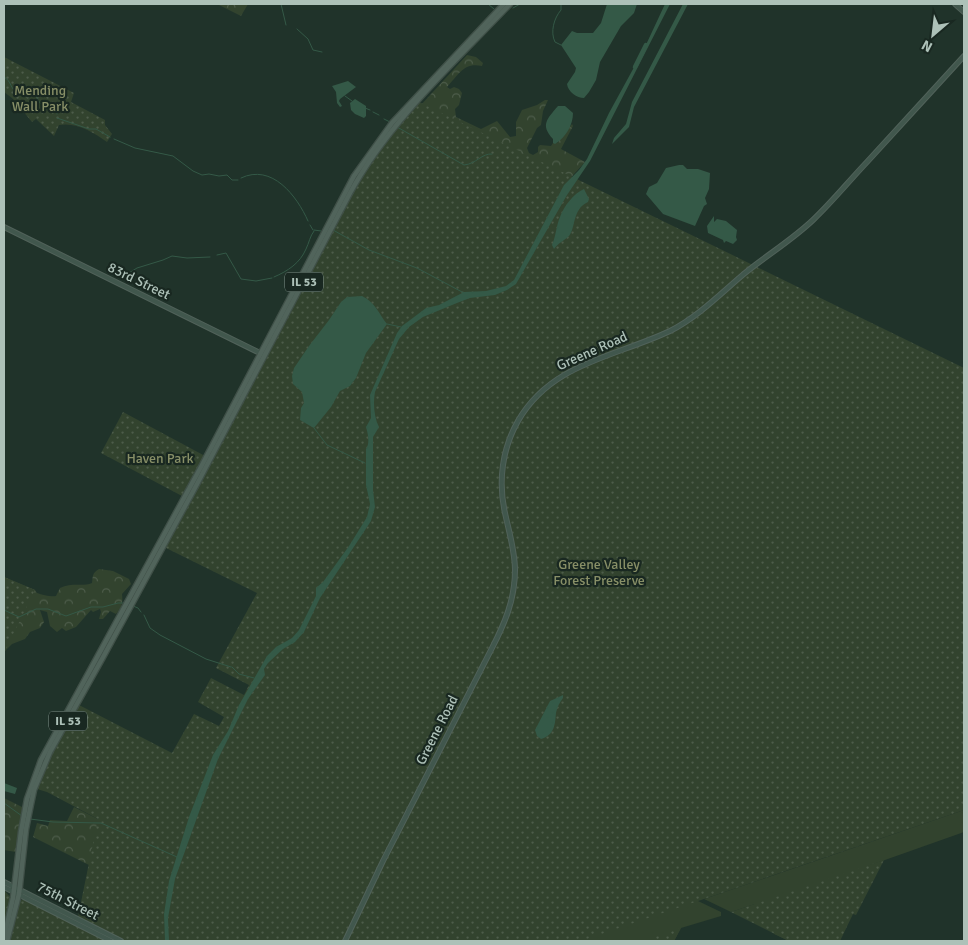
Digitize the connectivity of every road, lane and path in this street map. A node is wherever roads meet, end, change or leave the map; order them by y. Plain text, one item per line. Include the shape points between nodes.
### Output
1 (504, 4) edge
2 (510, 4) edge
3 (955, 4) edge
4 (964, 12) edge
5 (964, 56) edge
6 (4, 227) edge
7 (263, 355) junction
8 (4, 882) edge
9 (4, 887) edge
10 (17, 890) junction
11 (4, 938) edge
12 (8, 941) edge
13 (111, 941) edge
14 (121, 941) edge
15 (345, 941) edge

1 - 7 main road, IL 53 via 385,131 354,176
2 - 7 main road, IL 53 via 389,134 355,184
3 - 4 street
5 - 15 street, Greene Road via 804,228 687,321 565,373 526,409 511,435 502,476 503,503 515,567 514,592 508,616 382,861
6 - 7 street, 83rd Street
7 - 10 main road, IL 53 via 41,760 25,811
8 - 10 street, 75th Street
9 - 10 street, 75th Street
10 - 11 main road, IL 53
10 - 12 main road, IL 53
10 - 13 street, 75th Street
10 - 14 street, 75th Street

